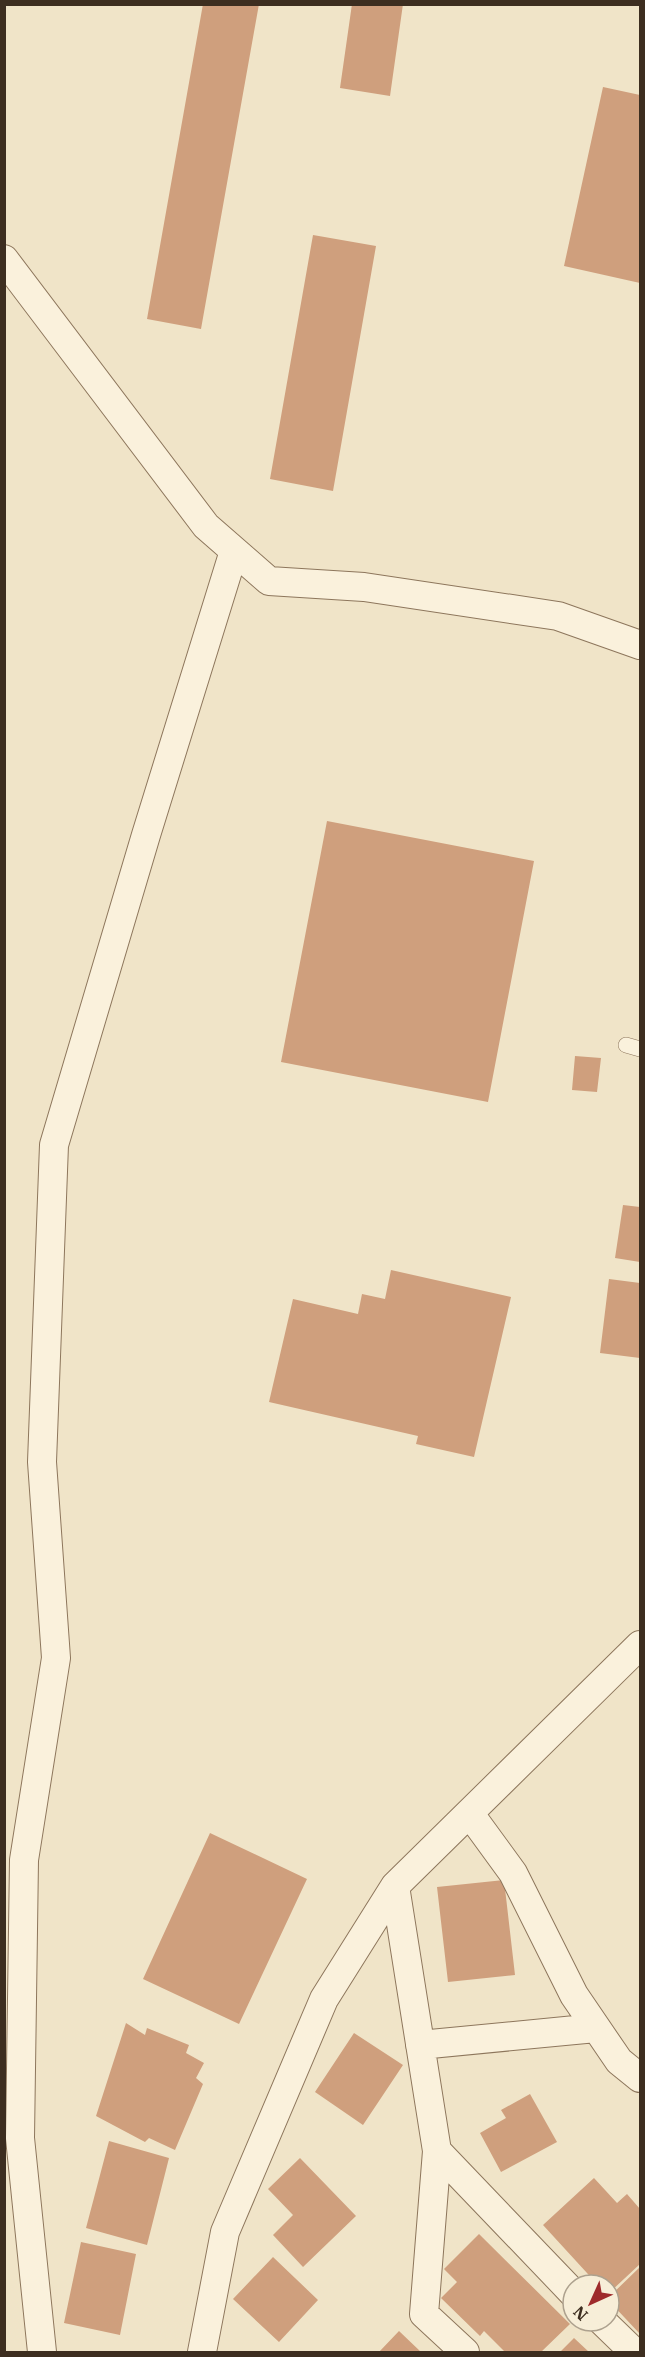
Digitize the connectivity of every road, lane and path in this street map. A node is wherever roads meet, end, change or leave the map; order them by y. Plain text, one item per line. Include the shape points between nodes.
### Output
1 (4, 260) edge
2 (234, 550) junction
3 (640, 645) edge
4 (640, 1645) edge
5 (470, 1814) junction
6 (395, 1886) junction
7 (596, 2028) junction
8 (420, 2045) junction
9 (640, 2078) edge
10 (437, 2151) junction
11 (561, 2280) edge
12 (614, 2333) edge
13 (42, 2352) edge
14 (202, 2352) edge
15 (465, 2352) edge
16 (634, 2352) edge

1 - 2 street via 206,526
2 - 3 street via 269,581 364,587 558,616
2 - 13 street via 54,1145 42,1462 56,1658 24,1860 20,2138
4 - 5 street
5 - 6 street
5 - 7 street via 513,1873 574,1995
6 - 8 street
6 - 14 street via 324,1999 225,2232
7 - 8 street
7 - 9 street via 619,2061
8 - 10 street
10 - 11 street
10 - 15 street via 424,2314
12 - 16 street

